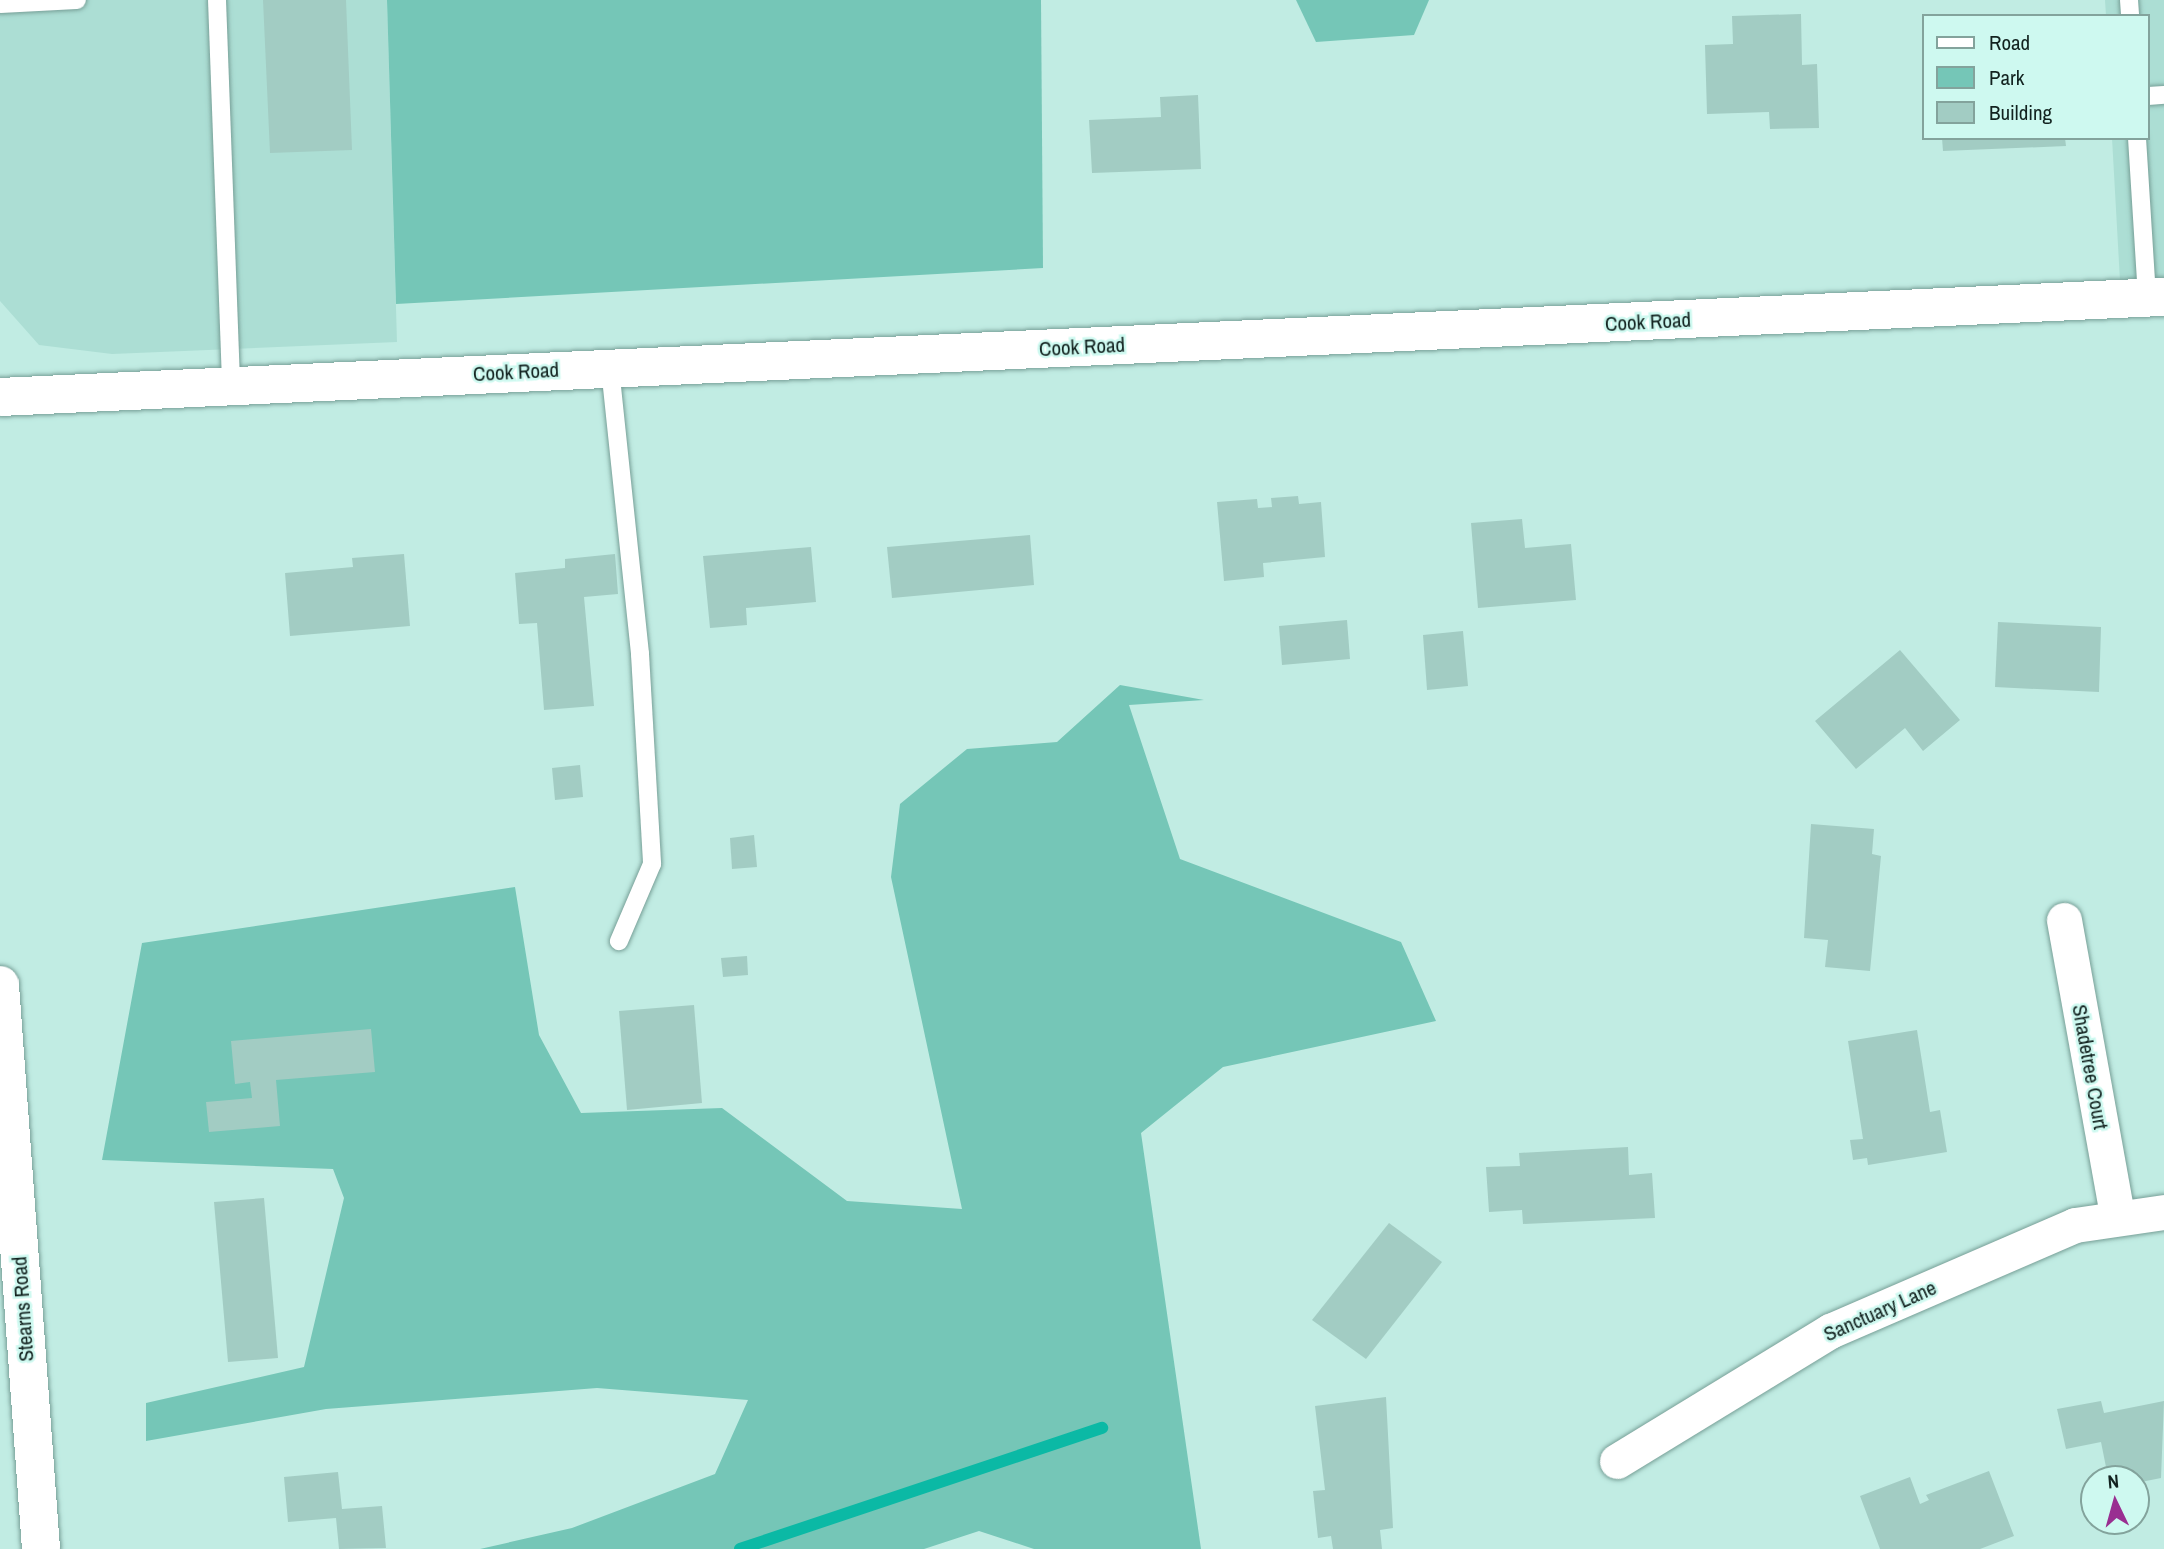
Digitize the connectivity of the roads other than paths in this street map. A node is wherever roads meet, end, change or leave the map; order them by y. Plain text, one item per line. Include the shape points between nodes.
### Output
1 (77, 0) edge
2 (217, 0) edge
3 (0, 4) edge
4 (2137, 140) edge
5 (2156, 297) edge
6 (610, 368) junction
7 (232, 385) junction
8 (0, 397) edge
9 (2064, 919) dead end
10 (619, 941) dead end
11 (0, 985) edge
12 (2164, 1212) edge
13 (2117, 1215) junction
14 (1617, 1461) dead end
15 (41, 1549) edge

1 - 3 lane
2 - 7 lane
4 - 5 lane
5 - 6 street, Cook Road
6 - 7 street, Cook Road
6 - 10 lane via 640,654 652,864
7 - 8 street, Cook Road
9 - 13 street, Shadetree Court
11 - 15 street, Stearns Road
12 - 13 street, Sanctuary Lane
13 - 14 street, Sanctuary Lane via 2076,1225 1830,1331

